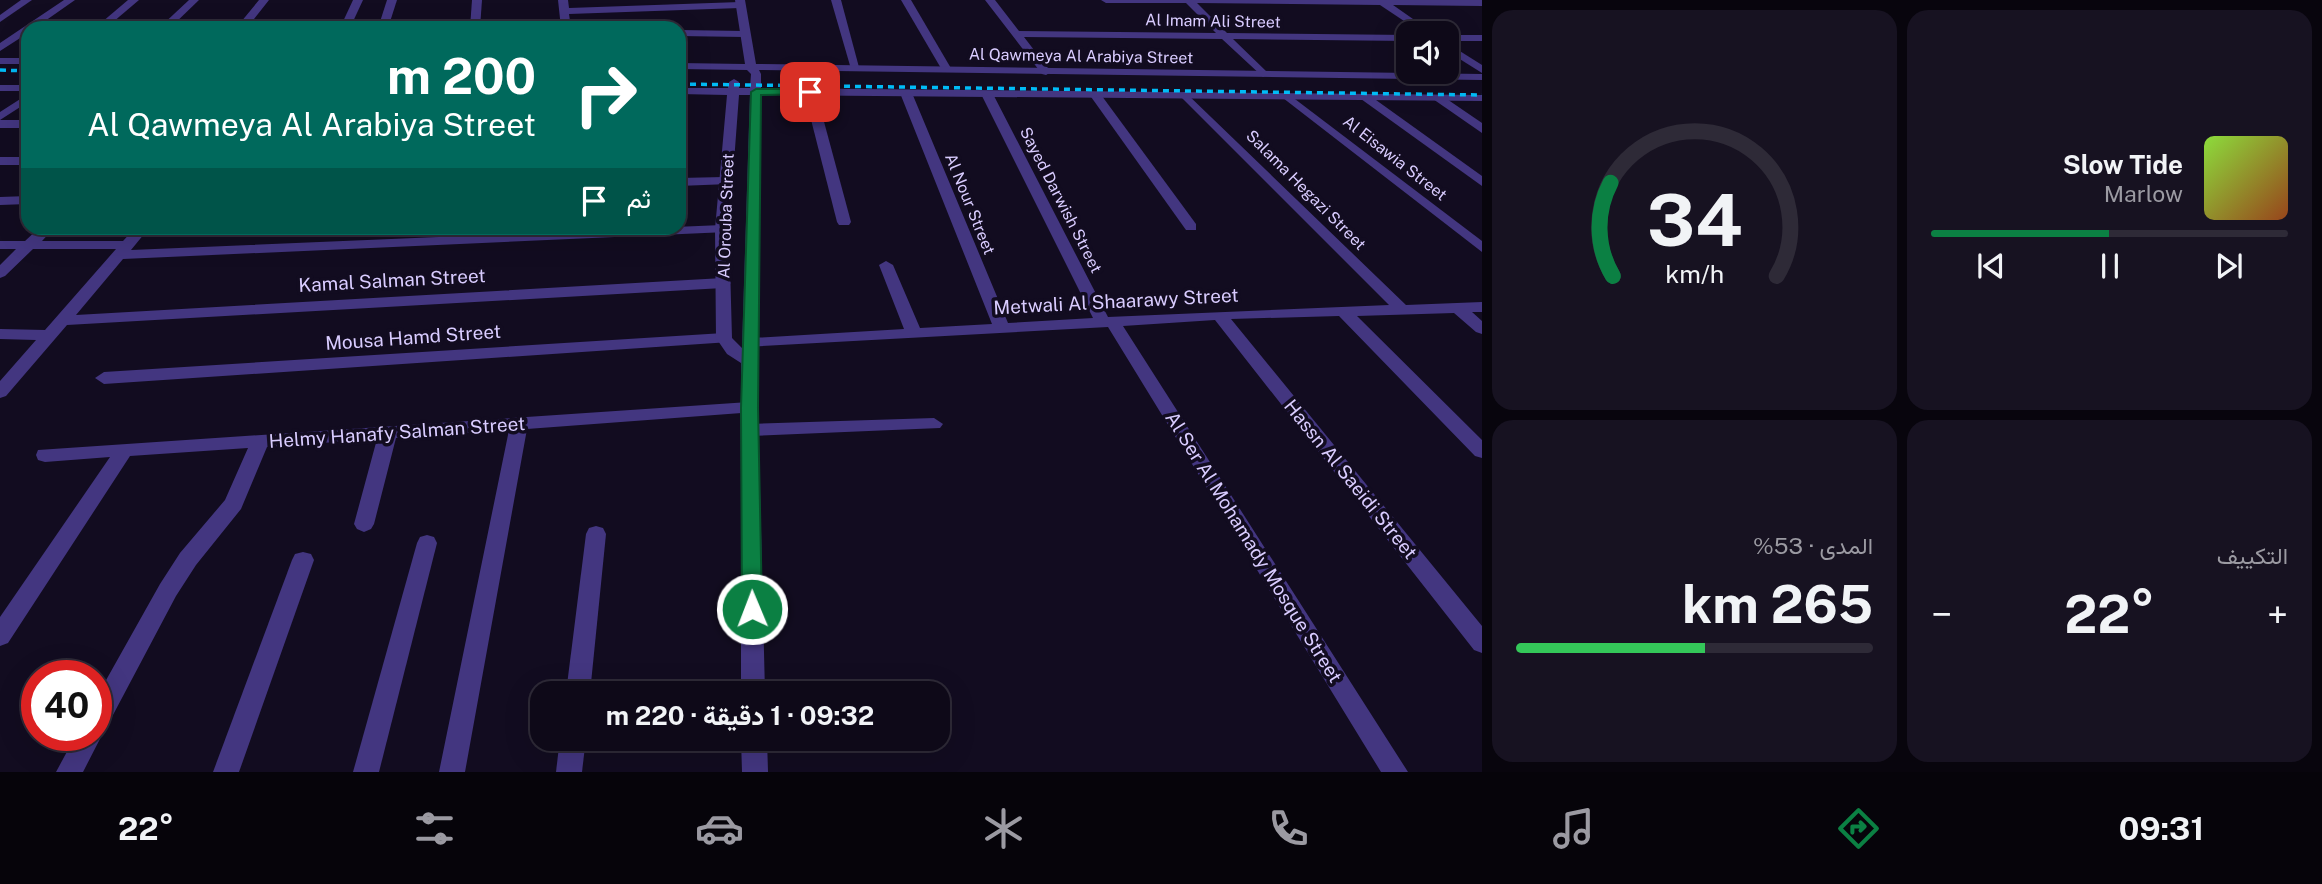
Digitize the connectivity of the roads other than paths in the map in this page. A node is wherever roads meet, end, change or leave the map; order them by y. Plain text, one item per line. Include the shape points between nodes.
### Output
1 (27, 0) edge
2 (70, 0) edge
3 (135, 0) edge
4 (194, 0) edge
5 (264, 0) edge
6 (358, 0) edge
7 (392, 0) edge
8 (477, 0) edge
9 (563, 0) edge
10 (836, 0) edge
11 (906, 0) edge
12 (990, 0) edge
13 (1106, 0) edge
14 (1188, 0) edge
15 (1381, 1) edge
16 (740, 2) edge
17 (1482, 3) edge
18 (564, 11) junction
19 (0, 19) edge
20 (40, 21) edge
21 (109, 21) edge
22 (172, 21) edge
23 (246, 21) edge
24 (348, 21) edge
25 (385, 21) edge
26 (476, 21) edge
27 (565, 21) edge
28 (1410, 21) edge
29 (686, 33) edge
30 (21, 34) edge
31 (744, 34) junction
32 (1017, 34) junction
33 (1226, 37) junction
34 (1396, 38) edge
35 (1459, 38) edge
36 (1482, 38) edge
37 (0, 48) edge
38 (1459, 54) edge
39 (0, 61) edge
40 (21, 61) edge
41 (686, 66) edge
42 (751, 68) junction
43 (856, 69) junction
44 (1482, 70) edge
45 (947, 71) junction
46 (1046, 72) junction
47 (1264, 74) junction
48 (1482, 77) edge
49 (0, 88) edge
50 (21, 88) edge
51 (686, 91) edge
52 (734, 91) junction
53 (756, 92) junction
54 (810, 92) junction
55 (906, 93) junction
56 (988, 94) junction
57 (1095, 94) junction
58 (1185, 95) junction
59 (1287, 96) junction
60 (1365, 97) junction
61 (1437, 97) junction
62 (1482, 98) edge
63 (21, 102) edge
64 (0, 117) edge
65 (0, 124) edge
66 (21, 124) edge
67 (1482, 129) edge
68 (21, 161) edge
69 (0, 162) edge
70 (724, 181) junction
71 (686, 182) edge
72 (1482, 183) edge
73 (0, 201) edge
74 (21, 201) edge
75 (844, 222) dead end
76 (1191, 228) dead end
77 (722, 229) junction
78 (686, 230) edge
79 (40, 235) edge
80 (136, 235) edge
81 (551, 235) edge
82 (0, 245) edge
83 (29, 245) junction
84 (1482, 248) edge
85 (123, 250) junction
86 (886, 265) dead end
87 (0, 273) edge
88 (723, 283) junction
89 (1482, 307) edge
90 (1458, 308) junction
91 (1403, 310) junction
92 (1343, 311) junction
93 (1219, 315) junction
94 (64, 320) junction
95 (1108, 322) junction
96 (1002, 328) junction
97 (1482, 328) edge
98 (0, 334) edge
99 (914, 334) junction
100 (49, 335) junction
101 (724, 338) junction
102 (751, 352) junction
103 (104, 378) dead end
104 (0, 392) edge
105 (749, 408) junction
106 (519, 424) junction
107 (934, 424) dead end
108 (750, 430) junction
109 (388, 433) junction
110 (260, 441) junction
111 (125, 449) junction
112 (1482, 451) edge
113 (45, 455) dead end
114 (364, 524) dead end
115 (596, 534) dead end
116 (427, 543) dead end
117 (303, 560) dead end
118 (0, 636) edge
119 (1482, 643) edge
120 (579, 681) edge
121 (753, 681) edge
122 (112, 693) edge
123 (80, 751) edge
124 (571, 751) edge
125 (754, 751) edge
126 (69, 772) edge
127 (226, 772) edge
128 (366, 772) edge
129 (452, 772) edge
130 (569, 772) edge
131 (755, 772) edge
132 (1395, 772) edge

1 - 19 street
2 - 20 street
3 - 21 street
4 - 22 street
5 - 23 street
6 - 24 street
7 - 25 street
8 - 26 street
9 - 18 street
10 - 43 street
11 - 45 street
12 - 32 street
13 - 14 street
14 - 15 street
14 - 33 street
15 - 17 street
15 - 28 street
16 - 18 street
16 - 31 street, Al Orouba Street
18 - 27 street
29 - 31 street
30 - 37 street
31 - 42 street, Al Orouba Street
32 - 33 street, Al Imam Ali Street
32 - 46 street
33 - 34 street, Al Imam Ali Street
33 - 47 street
35 - 36 street
38 - 44 street
39 - 40 street
41 - 42 street, Al Qawmeya Al Arabiya Street
42 - 43 street, Al Qawmeya Al Arabiya Street
42 - 52 street via 736,74
42 - 53 street, Al Orouba Street via 756,74
43 - 45 street, Al Qawmeya Al Arabiya Street
45 - 46 street, Al Qawmeya Al Arabiya Street
46 - 47 street, Al Qawmeya Al Arabiya Street
47 - 48 street, Al Qawmeya Al Arabiya Street
49 - 50 street
51 - 52 street, Al Qawmeya Al Arabiya Street
52 - 53 street, Al Qawmeya Al Arabiya Street
52 - 70 street, Al Orouba Street
53 - 54 street, Al Qawmeya Al Arabiya Street
53 - 102 street, Al Orouba Street
54 - 55 street, Al Qawmeya Al Arabiya Street
54 - 75 street
55 - 56 street, Al Qawmeya Al Arabiya Street
55 - 96 street, Al Nour Street
56 - 57 street, Al Qawmeya Al Arabiya Street
56 - 95 street, Sayed Darwish Street
57 - 58 street, Al Qawmeya Al Arabiya Street
57 - 76 street
58 - 59 street, Al Qawmeya Al Arabiya Street
58 - 91 street, Salama Hegazi Street
59 - 60 street, Al Qawmeya Al Arabiya Street
59 - 84 street, Al Eisawia Street
60 - 61 street, Al Qawmeya Al Arabiya Street
60 - 72 street
61 - 62 street, Al Qawmeya Al Arabiya Street
61 - 67 street
63 - 64 street
65 - 66 street
68 - 69 street
70 - 71 street
70 - 77 street, Al Orouba Street
73 - 74 street
77 - 78 street
77 - 88 street, Al Orouba Street
79 - 83 street
80 - 85 street
81 - 85 street
82 - 83 street
83 - 85 street
83 - 87 street
85 - 94 street
86 - 99 street
88 - 94 street, Kamal Salman Street
88 - 101 street, Al Orouba Street
89 - 90 street, Metwali Al Shaarawy Street
90 - 91 street, Metwali Al Shaarawy Street
90 - 97 street
91 - 92 street, Metwali Al Shaarawy Street
92 - 93 street, Metwali Al Shaarawy Street
92 - 112 street
93 - 95 street, Metwali Al Shaarawy Street
93 - 119 street, Hassn Al Saeidi Street
94 - 100 street
95 - 96 street, Metwali Al Shaarawy Street
95 - 132 street, Al Ser Al Mohamady Mosque Street
96 - 99 street, Metwali Al Shaarawy Street
98 - 100 street
99 - 102 street, Metwali Al Shaarawy Street
100 - 104 street
101 - 102 street via 733,350
101 - 103 street, Mousa Hamd Street
102 - 105 street, Al Orouba Street
105 - 106 street, Helmy Hanafy Salman Street
105 - 108 street, Al Orouba Street
106 - 109 street, Helmy Hanafy Salman Street
106 - 129 street
107 - 108 street
108 - 121 street, Al Orouba Street
109 - 110 street, Helmy Hanafy Salman Street
109 - 114 street
110 - 111 street, Helmy Hanafy Salman Street
110 - 122 street via 234,504 188,559
111 - 113 street, Helmy Hanafy Salman Street
111 - 118 street
115 - 120 street
116 - 128 street
117 - 127 street
123 - 126 street
124 - 130 street
125 - 131 street

